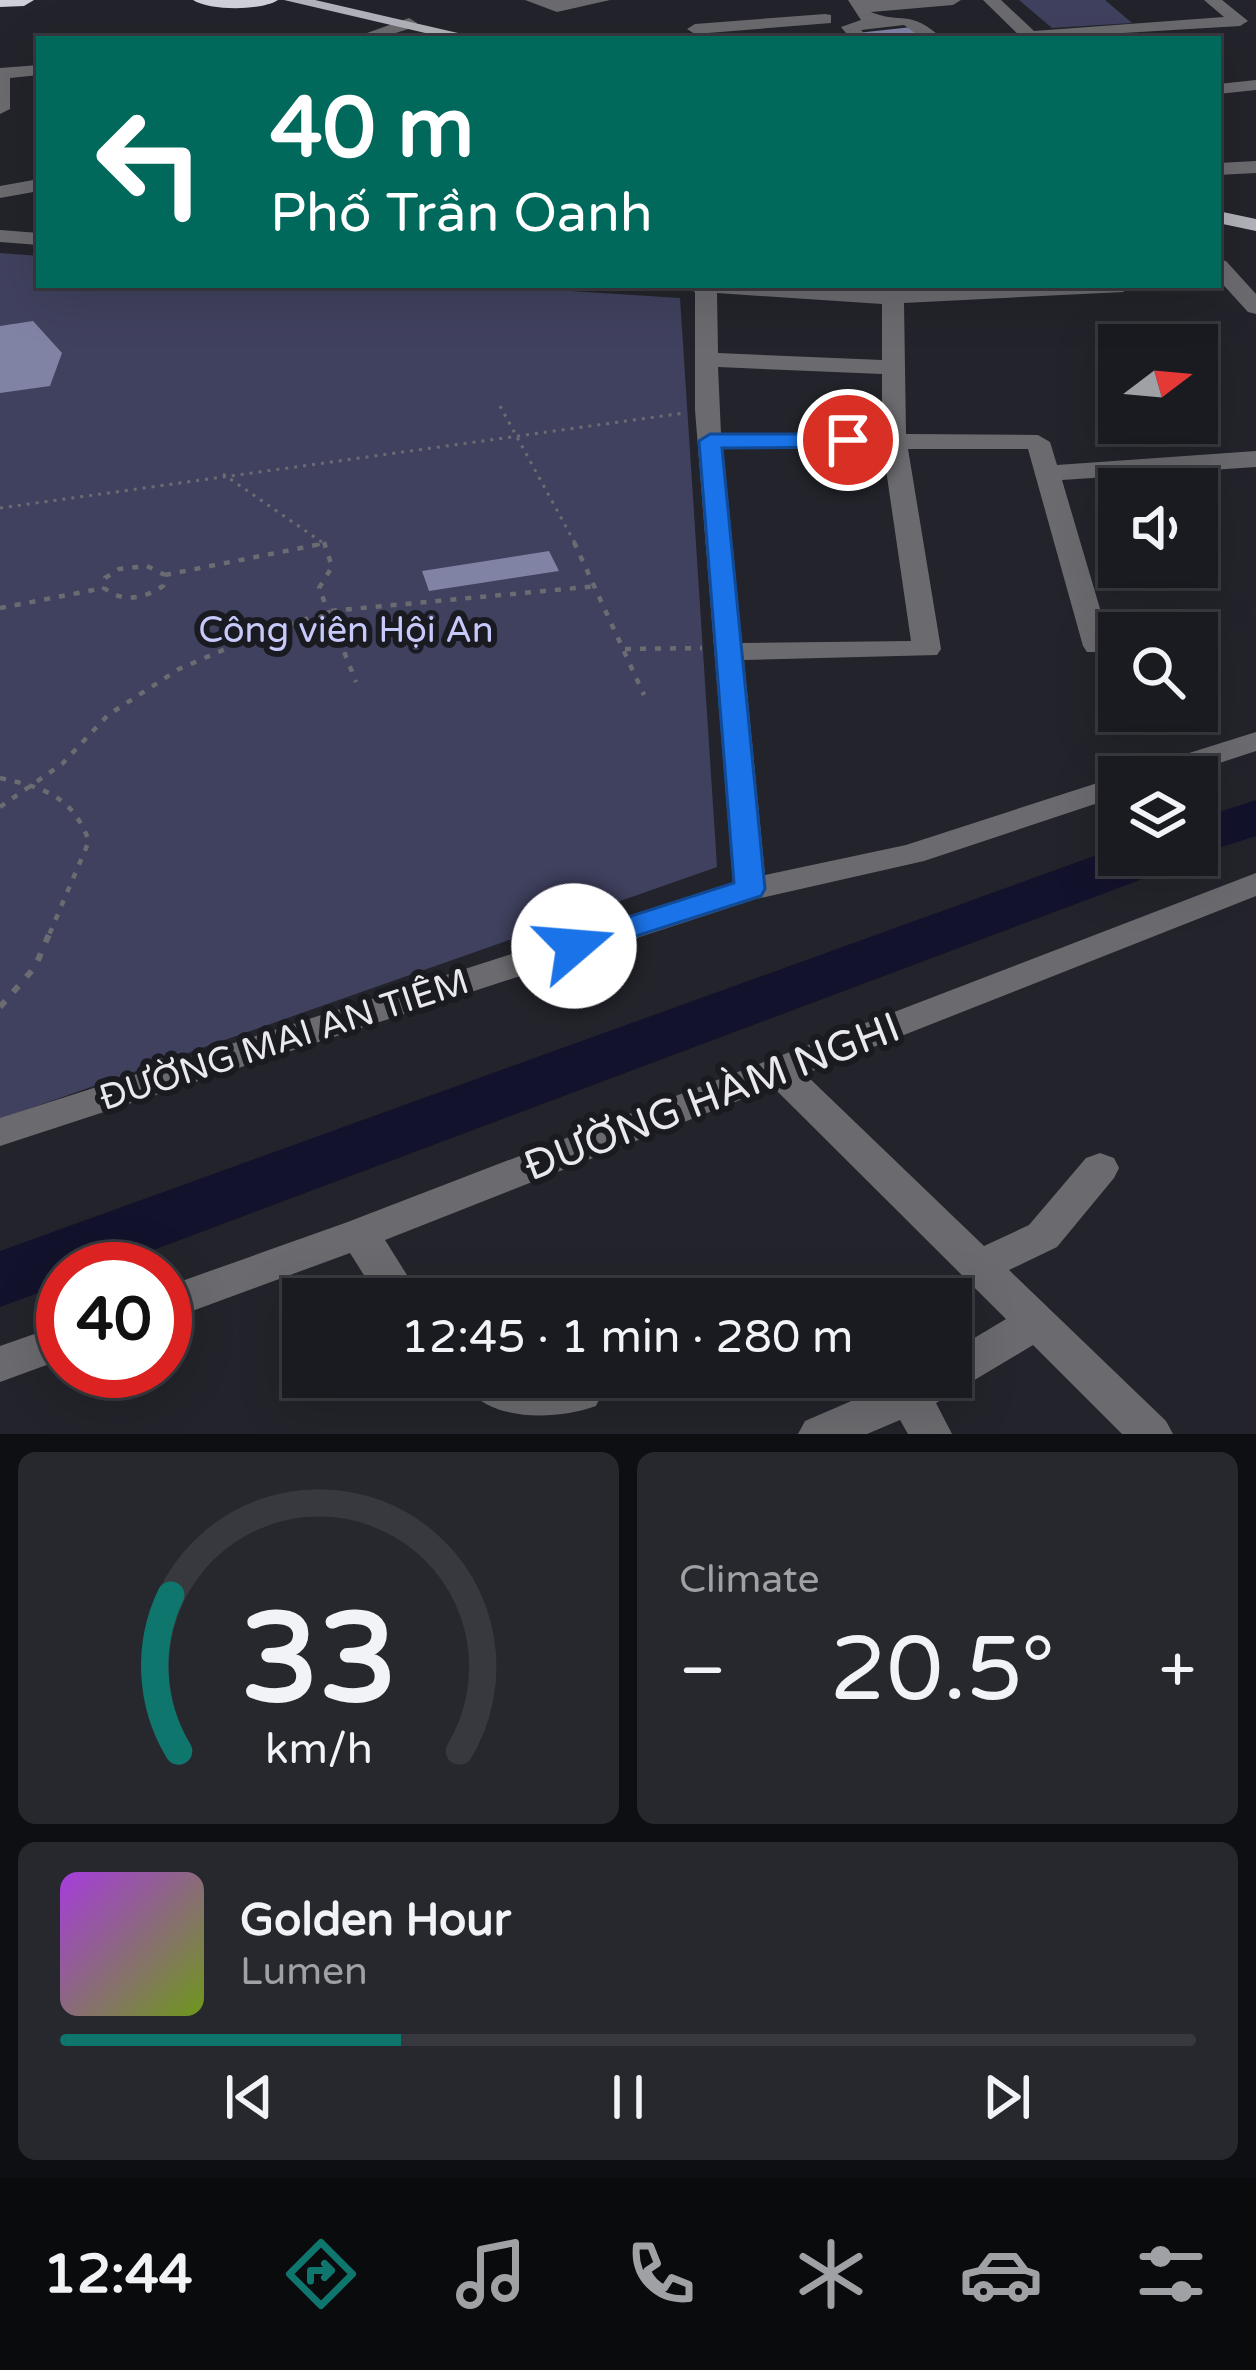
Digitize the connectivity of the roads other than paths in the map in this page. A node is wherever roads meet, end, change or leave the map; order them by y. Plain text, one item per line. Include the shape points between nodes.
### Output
1 (24, 0) edge
2 (203, 0) edge
3 (268, 0) edge
4 (292, 0) edge
5 (532, 0) edge
6 (602, 0) edge
7 (953, 0) edge
8 (991, 0) edge
9 (1212, 0) edge
10 (0, 1) edge
11 (865, 10) edge
12 (825, 19) junction
13 (409, 23) junction
14 (695, 29) dead end
15 (727, 33) edge
16 (368, 36) edge
17 (463, 36) edge
18 (842, 36) edge
19 (858, 36) edge
20 (930, 36) edge
21 (1030, 36) edge
22 (1044, 36) edge
23 (36, 70) edge
24 (1, 73) edge
25 (1256, 85) edge
26 (1221, 88) edge
27 (1, 109) edge
28 (1256, 166) edge
29 (1221, 170) edge
30 (36, 186) edge
31 (0, 192) edge
32 (1221, 218) edge
33 (1256, 225) edge
34 (0, 236) edge
35 (36, 239) edge
36 (1222, 275) edge
37 (1256, 278) edge
38 (706, 288) edge
39 (743, 288) edge
40 (1060, 288) edge
41 (893, 296) junction
42 (1256, 307) edge
43 (706, 360) junction
44 (893, 368) junction
45 (894, 440) junction
46 (710, 441) junction
47 (1256, 459) edge
48 (1047, 473) junction
49 (1097, 646) dead end
50 (731, 650) junction
51 (1256, 741) edge
52 (1210, 756) edge
53 (1098, 793) edge
54 (1256, 884) edge
55 (750, 889) junction
56 (779, 1071) junction
57 (0, 1132) edge
58 (1100, 1168) dead end
59 (359, 1234) junction
60 (980, 1266) junction
61 (387, 1278) edge
62 (192, 1294) edge
63 (1036, 1322) junction
64 (36, 1351) edge
65 (0, 1364) edge
66 (972, 1368) edge
67 (925, 1398) edge
68 (820, 1434) edge
69 (1151, 1434) edge

1 - 10 highway
2 - 3 highway
4 - 13 main road
5 - 6 street via 557,7
7 - 11 street
8 - 21 street
9 - 22 street via 1240,21
11 - 12 street
11 - 19 street via 849,27
11 - 20 street via 908,20
12 - 15 street
12 - 18 street
13 - 16 street
13 - 17 main road
14 - 15 street
23 - 24 street
24 - 27 street
25 - 26 street
28 - 29 street
30 - 31 street
32 - 33 main road
34 - 35 street
36 - 37 street
36 - 42 street
38 - 43 street
39 - 41 street
40 - 41 street
41 - 44 street
43 - 44 street
43 - 46 street
44 - 45 street
45 - 46 street
45 - 48 street via 1038,442
45 - 50 street via 927,649
46 - 50 street
47 - 48 street
48 - 49 street
50 - 55 street
51 - 52 street
53 - 55 street, ĐƯỜNG MAI AN TIÊM via 912,854
54 - 56 street, ĐƯỜNG HÀM NGHI
55 - 57 street, ĐƯỜNG MAI AN TIÊM
56 - 59 street, ĐƯỜNG HÀM NGHI
56 - 60 street
58 - 60 street via 1043,1236
59 - 61 street
59 - 62 street, ĐƯỜNG HÀM NGHI
60 - 63 street
63 - 66 street
63 - 69 street
64 - 65 street
67 - 68 street

